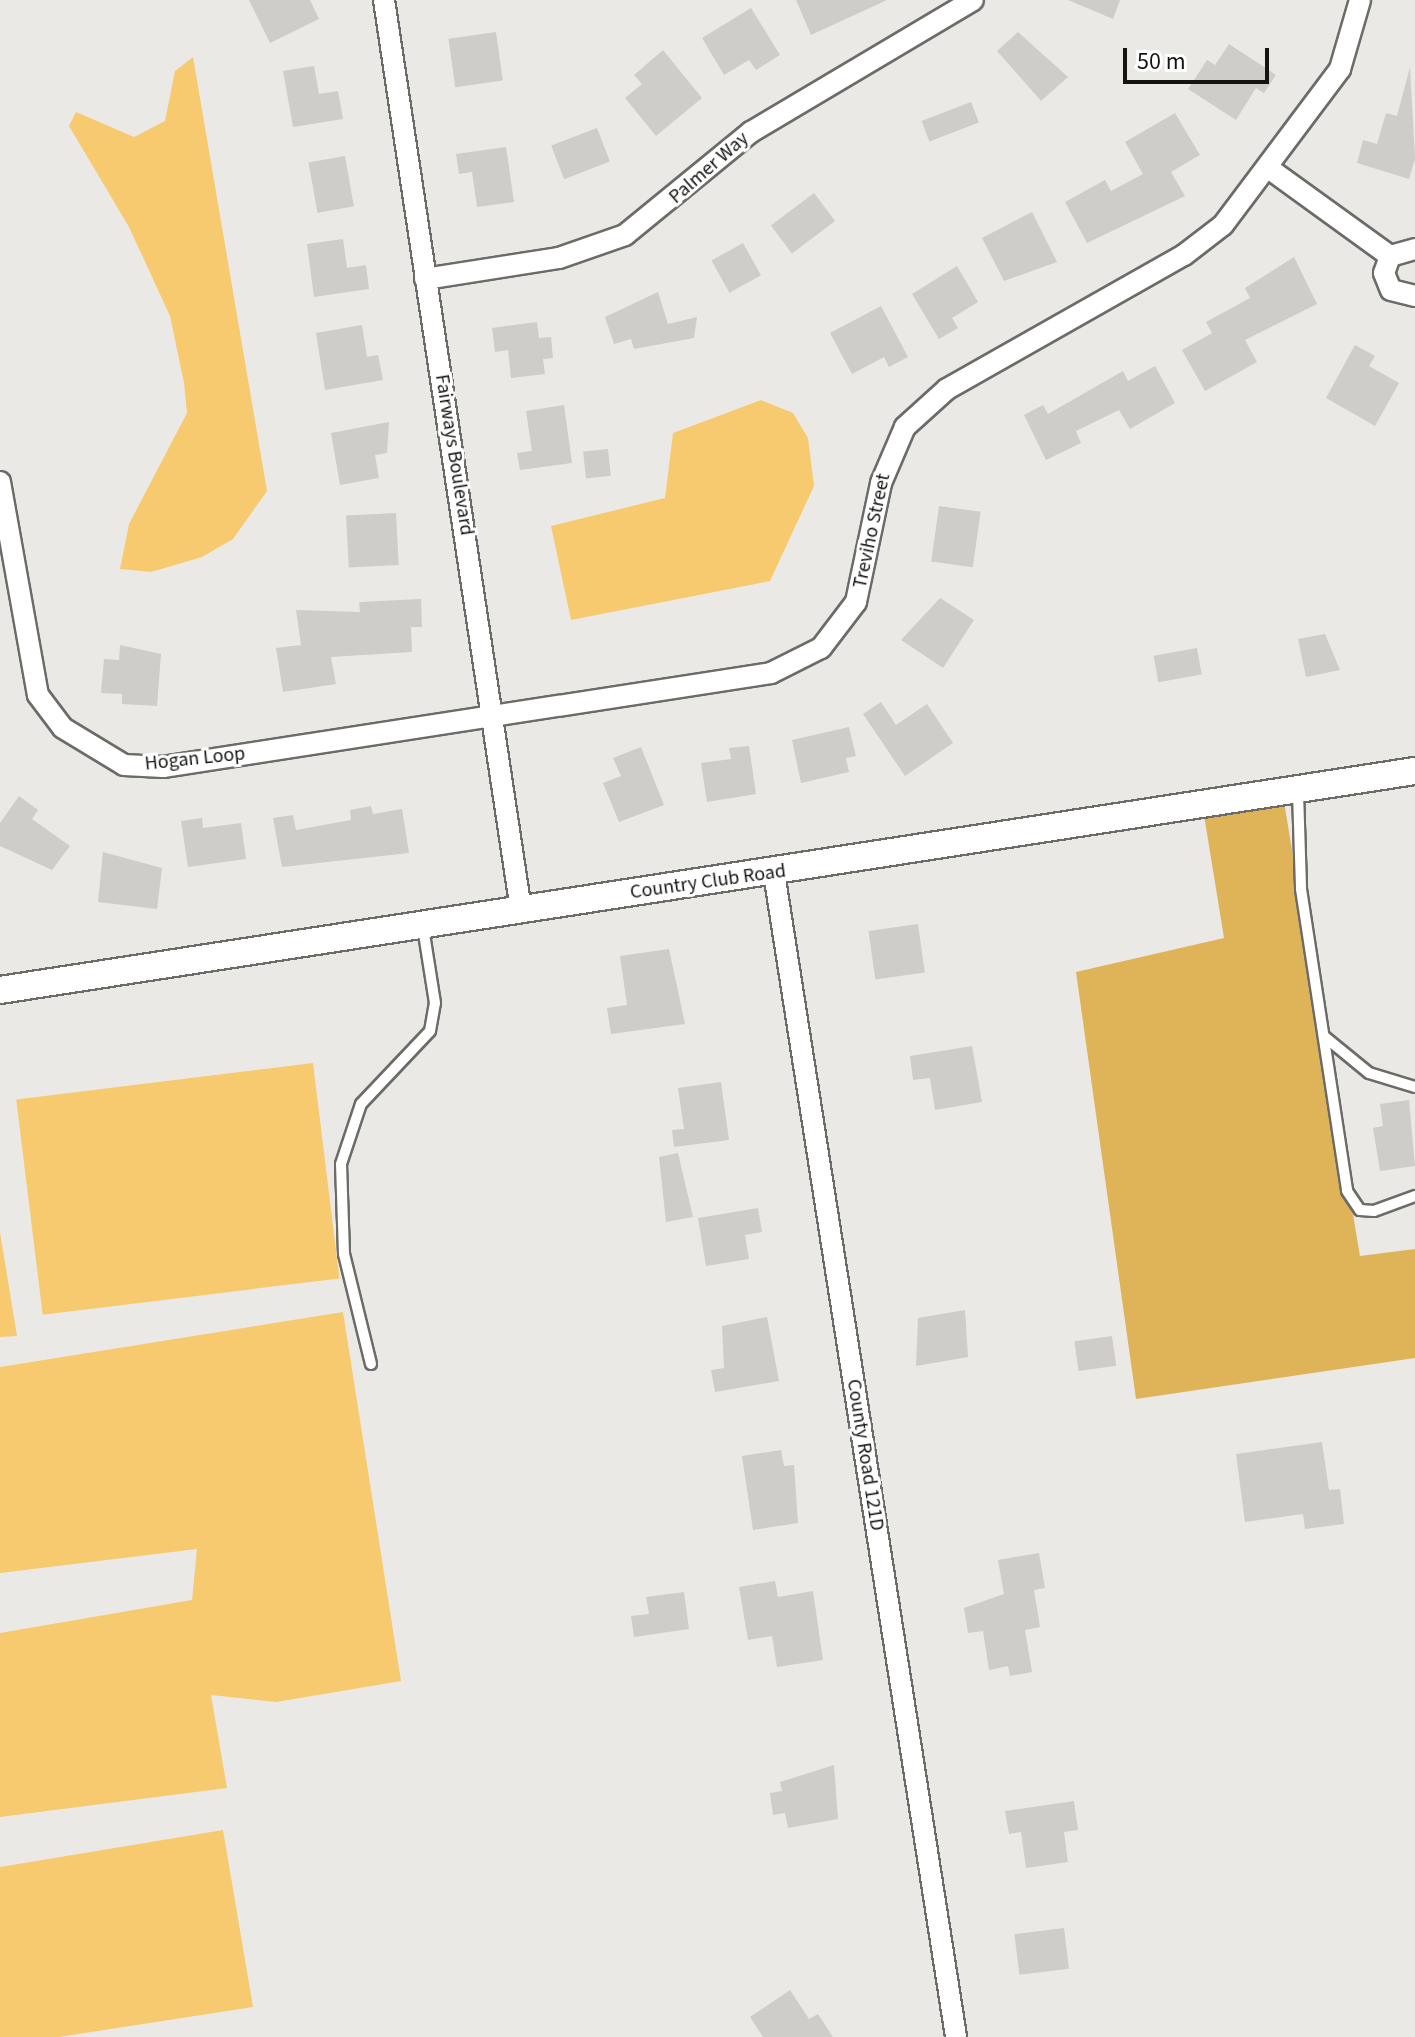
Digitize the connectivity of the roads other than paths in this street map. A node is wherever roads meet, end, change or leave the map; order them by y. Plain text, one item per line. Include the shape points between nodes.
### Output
1 (384, 0) edge
2 (973, 0) edge
3 (1360, 0) edge
4 (1271, 170) junction
5 (1415, 249) edge
6 (1390, 256) junction
7 (425, 279) junction
8 (1415, 296) edge
9 (0, 482) edge
10 (498, 718) junction
11 (1415, 771) edge
12 (1298, 790) junction
13 (774, 873) junction
14 (521, 910) junction
15 (422, 925) junction
16 (0, 990) edge
17 (1325, 1037) junction
18 (1415, 1087) edge
19 (1415, 1196) edge
20 (371, 1364) dead end
21 (956, 2037) edge

1 - 7 street, Fairways Boulevard
2 - 7 street, Palmer Way via 751,132 625,235 559,258
3 - 4 street, Treviho Street via 1340,69
4 - 6 street
4 - 10 street, Treviho Street via 1223,225 1184,255 947,389 905,427 881,483 856,602 821,648 771,673
5 - 6 street
6 - 8 street via 1386,282 1399,295
7 - 10 street, Fairways Boulevard
9 - 10 street, Hogan Loop via 38,695 92,750 124,765 163,767
10 - 14 street, Fairways Boulevard
11 - 12 street, Country Club Road
12 - 13 street, Country Club Road
12 - 17 lane via 1301,889
13 - 14 street, Country Club Road
13 - 21 street, County Road 121D
14 - 15 street, Country Club Road
15 - 16 street, Country Club Road
15 - 20 lane via 435,1003 430,1031 361,1104 341,1164 344,1254
17 - 18 lane via 1369,1073
17 - 19 lane via 1352,1204 1390,1210

